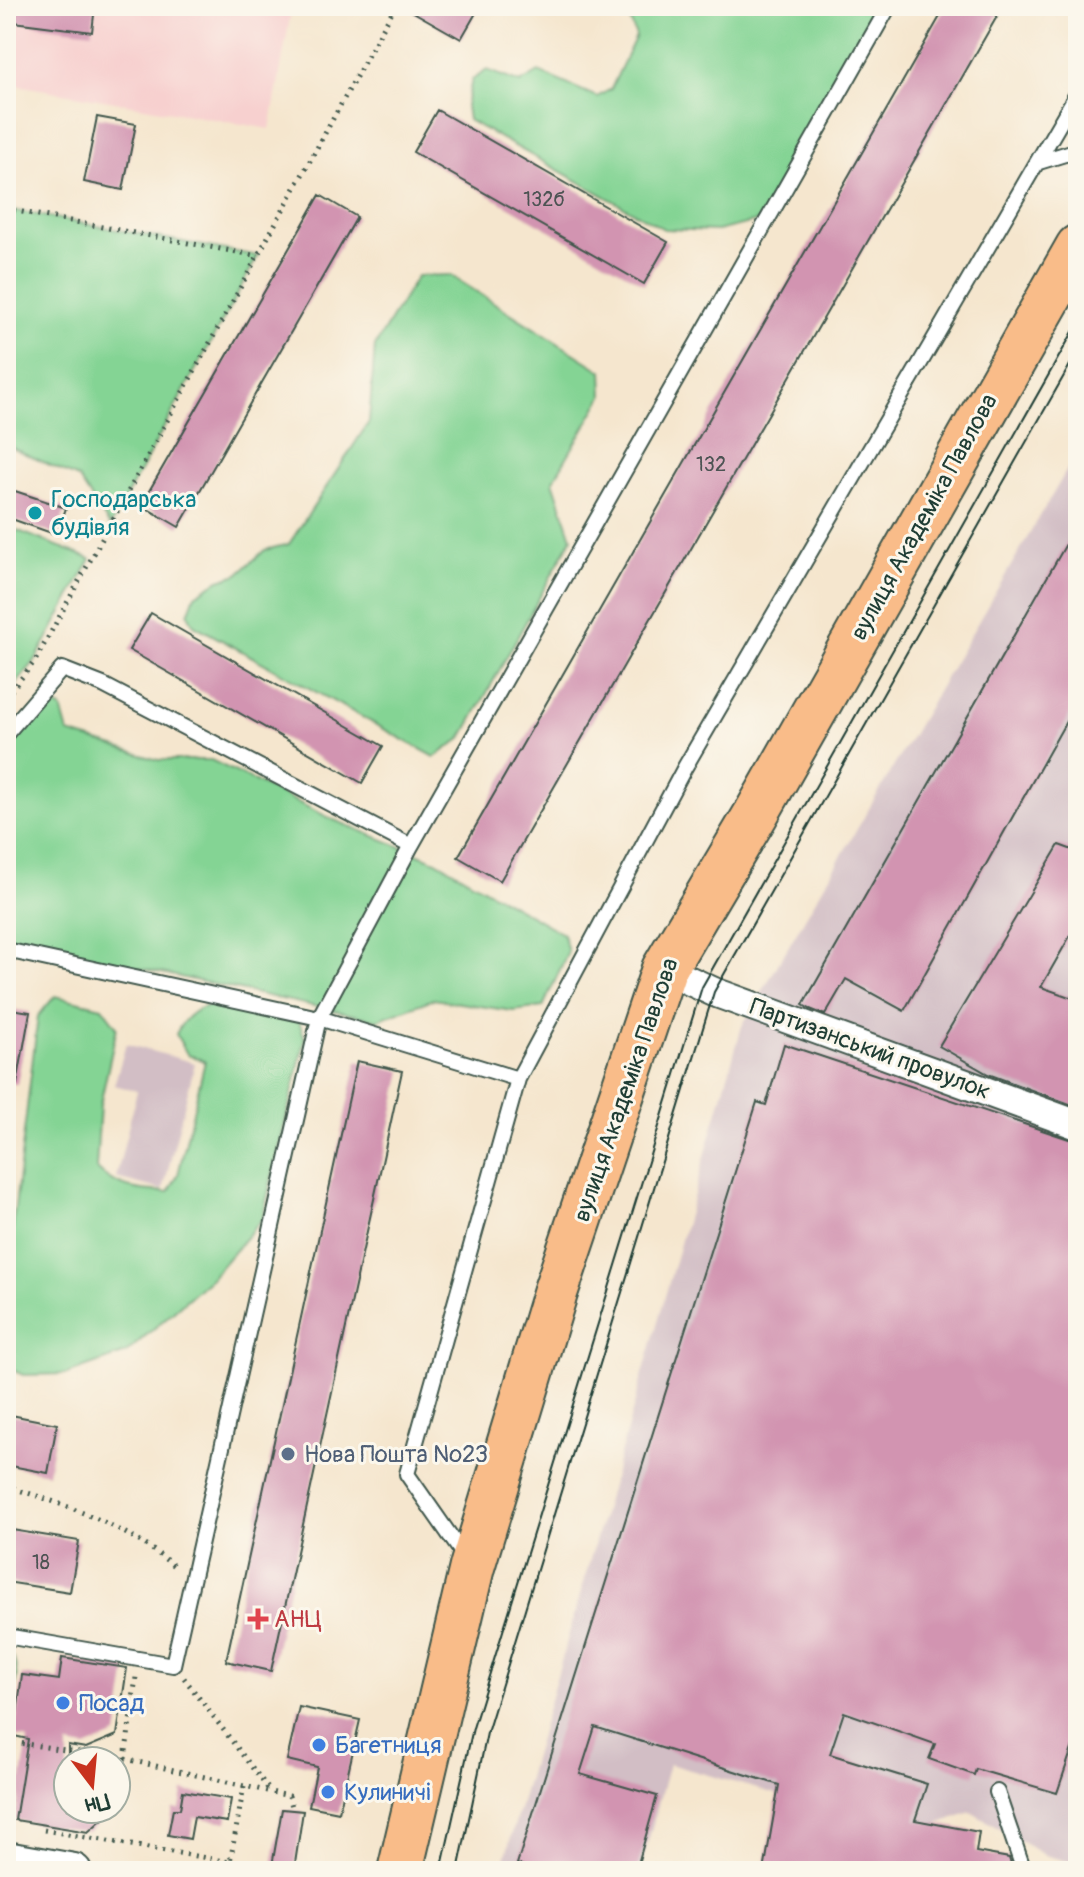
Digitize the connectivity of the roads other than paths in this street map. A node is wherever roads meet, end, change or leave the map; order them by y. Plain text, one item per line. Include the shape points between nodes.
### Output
1 (889, 6) edge
2 (1078, 92) edge
3 (1078, 150) edge
4 (1039, 162) junction
5 (1078, 247) edge
6 (6, 734) edge
7 (411, 846) junction
8 (6, 950) edge
9 (664, 969) junction
10 (319, 1018) junction
11 (518, 1079) junction
12 (1078, 1125) edge
13 (472, 1567) junction
14 (6, 1636) edge
15 (997, 1792) dead end
16 (6, 1859) edge
17 (74, 1871) edge
18 (400, 1871) edge
19 (1024, 1871) edge

1 - 7 lane
2 - 4 lane
3 - 4 lane
4 - 11 lane via 685,767
5 - 9 main road, вулиця Академіка Павлова
6 - 7 lane via 62,669 103,685
7 - 10 lane
8 - 10 lane
9 - 12 street, Партизанський провулок
9 - 13 main road, вулиця Академіка Павлова via 555,1293
10 - 11 lane
10 - 14 lane via 173,1665
11 - 13 lane via 407,1474
13 - 18 main road, вулиця Академіка Павлова
15 - 19 lane
16 - 17 street

